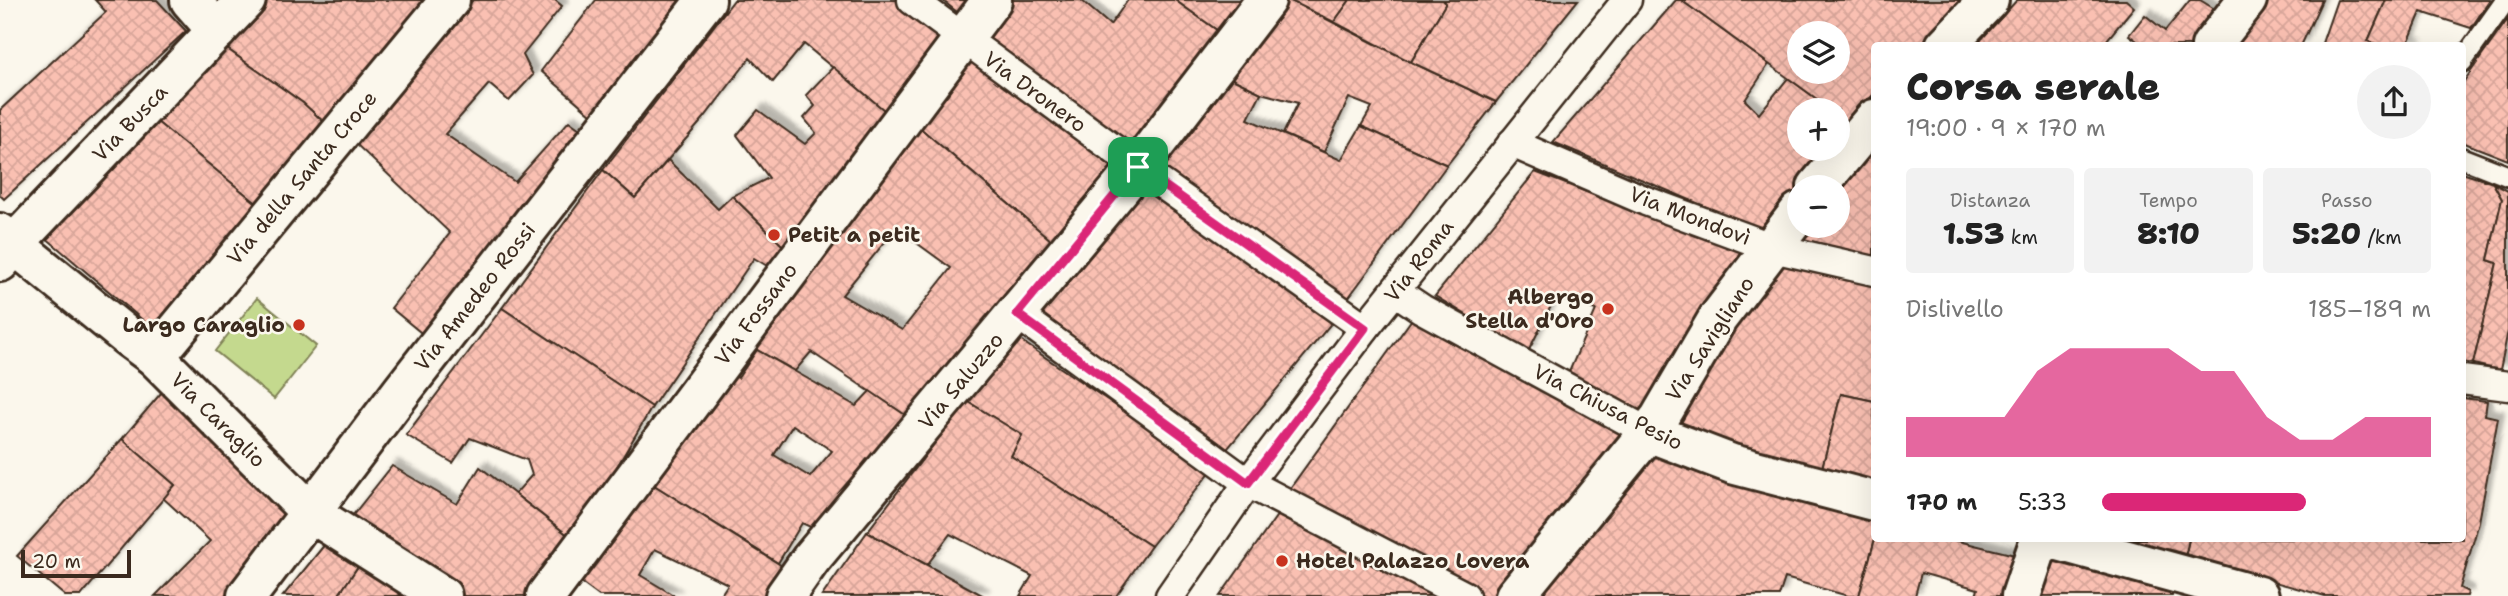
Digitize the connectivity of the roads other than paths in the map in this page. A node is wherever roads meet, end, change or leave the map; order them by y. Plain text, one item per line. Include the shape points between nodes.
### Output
1 (190, 0) edge
2 (246, 0) edge
3 (450, 0) edge
4 (706, 0) edge
5 (912, 0) edge
6 (992, 0) edge
7 (1266, 0) edge
8 (1626, 0) edge
9 (1989, 0) edge
10 (2247, 0) edge
11 (2507, 0) edge
12 (217, 32) junction
13 (961, 38) junction
14 (1949, 42) edge
15 (2214, 42) edge
16 (2466, 56) edge
17 (1871, 123) edge
18 (1512, 143) junction
19 (2466, 160) edge
20 (1138, 167) junction
21 (1827, 175) edge
22 (2508, 176) edge
23 (1787, 229) edge
24 (5, 247) edge
25 (1773, 248) junction
26 (1871, 270) edge
27 (1395, 291) junction
28 (1017, 314) junction
29 (1365, 328) junction
30 (156, 357) junction
31 (2466, 381) edge
32 (2508, 386) edge
33 (1648, 432) junction
34 (1248, 483) junction
35 (1871, 500) edge
36 (311, 513) junction
37 (2039, 542) edge
38 (2062, 542) edge
39 (247, 596) edge
40 (442, 596) edge
41 (546, 596) edge
42 (785, 596) edge
43 (1170, 596) edge
44 (1465, 596) edge
45 (1515, 596) edge
46 (2021, 596) edge
47 (2259, 596) edge

1 - 12 street
2 - 12 street, Via Busca
3 - 30 street, Via della Santa Croce
4 - 36 street, Via Amedeo Rossi
5 - 13 street, Via Dronero
6 - 13 street, Via Fossano
7 - 20 street, Via Saluzzo
8 - 18 street, Via Roma
9 - 14 street
10 - 15 street
11 - 16 lane
12 - 24 street, Via Busca
13 - 20 street, Via Dronero
13 - 41 street, Via Fossano
17 - 21 street
18 - 25 street, Via Mondovì via 1646,201
18 - 27 street, Via Roma
19 - 22 lane
20 - 28 street, Via Saluzzo
20 - 29 street, Via Dronero
23 - 25 street, Via Savigliano
24 - 30 street, Via Caraglio
25 - 26 street, Via Mondovì
25 - 33 street, Via Savigliano via 1718,318
27 - 29 street, Via Roma
27 - 33 street, Via Chiusa Pesio
28 - 34 street
28 - 42 street, Via Saluzzo
29 - 34 street, Via Roma
30 - 36 street, Via Caraglio
31 - 32 street
33 - 35 street, Via Chiusa Pesio via 1732,464
33 - 45 street, Via Savigliano
34 - 43 street, Via Roma
34 - 44 street
36 - 39 street, Via Amedeo Rossi
36 - 40 street, Via Caraglio
37 - 46 street
38 - 47 street

